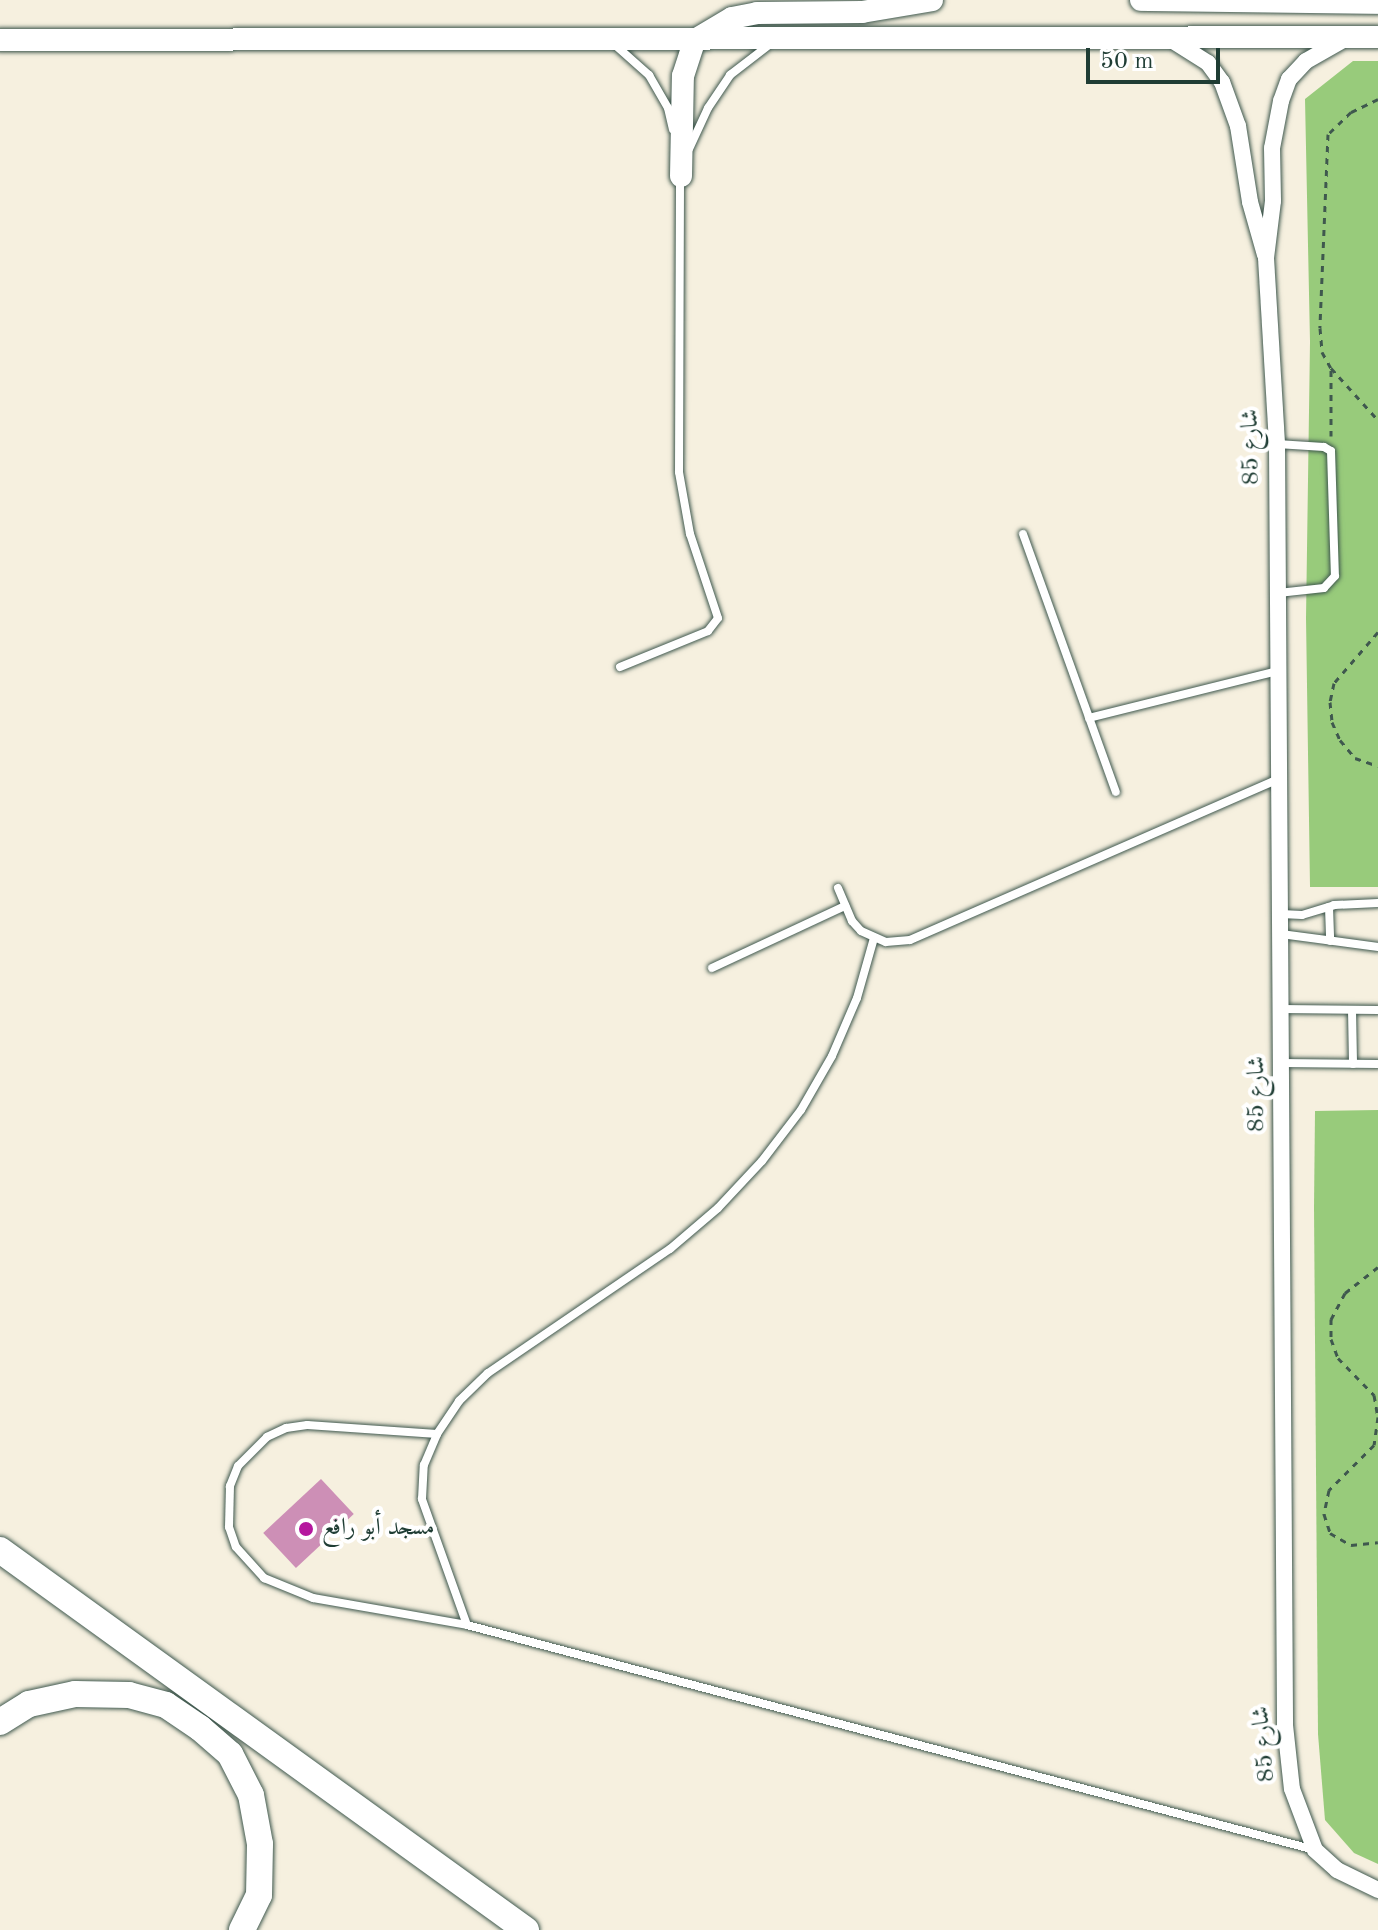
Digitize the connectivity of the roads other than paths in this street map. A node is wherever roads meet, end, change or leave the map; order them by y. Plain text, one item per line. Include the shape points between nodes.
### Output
1 (932, 0) edge
2 (1141, 0) edge
3 (1378, 3) edge
4 (1350, 37) junction
5 (1378, 37) edge
6 (1168, 38) junction
7 (0, 40) edge
8 (606, 40) junction
9 (695, 40) junction
10 (780, 40) junction
11 (681, 176) junction
12 (1266, 258) junction
13 (1277, 444) junction
14 (1023, 534) dead end
15 (1278, 593) junction
16 (620, 667) dead end
17 (1279, 670) junction
18 (1089, 718) junction
19 (1281, 778) junction
20 (1116, 792) dead end
21 (838, 888) dead end
22 (1378, 903) edge
23 (845, 906) junction
24 (1329, 907) junction
25 (1281, 914) junction
26 (1281, 934) junction
27 (874, 938) junction
28 (1330, 941) junction
29 (1378, 947) edge
30 (712, 968) dead end
31 (1281, 1009) junction
32 (1352, 1010) junction
33 (1378, 1010) edge
34 (1281, 1063) junction
35 (1353, 1064) junction
36 (1378, 1064) edge
37 (437, 1434) junction
38 (0, 1550) edge
39 (467, 1625) junction
40 (0, 1722) edge
41 (1315, 1850) junction
42 (1378, 1890) edge
43 (242, 1930) edge
44 (526, 1930) edge

1 - 9 main road via 862,12 757,13 732,18
2 - 3 main road
4 - 5 main road
4 - 6 main road
4 - 12 street, شارع 85 via 1326,46 1289,79 1275,124
6 - 10 main road
6 - 12 street, شارع 85 via 1189,48 1222,82 1238,126 1250,202
7 - 8 main road
8 - 9 main road
8 - 11 lane via 637,61 660,91 673,126
9 - 10 main road
9 - 11 main road via 683,76
10 - 11 lane via 744,61 720,89 696,132
11 - 16 lane via 679,472 690,534 718,618 708,631
12 - 13 street, شارع 85
13 - 15 street, شارع 85
13 - 15 lane via 1331,451 1335,576 1324,588
14 - 18 lane
15 - 17 street, شارع 85
17 - 18 lane
17 - 19 street, شارع 85
18 - 20 lane
19 - 25 street, شارع 85
19 - 27 lane via 910,940
21 - 23 lane
22 - 24 lane
23 - 27 lane via 861,931
23 - 30 lane
24 - 25 lane via 1302,915
24 - 28 lane
25 - 26 street, شارع 85
26 - 28 lane
26 - 31 street, شارع 85
27 - 37 lane via 857,998 832,1056 801,1110 762,1161 670,1249 488,1373 459,1401
28 - 29 lane
31 - 32 lane
31 - 34 street, شارع 85
32 - 33 lane
32 - 35 lane
34 - 35 lane
34 - 41 street, شارع 85 via 1285,1725 1292,1789
35 - 36 lane
37 - 39 lane via 424,1465 422,1499
37 - 39 lane via 286,1428 267,1437 238,1466 230,1486 229,1527 248,1564 288,1590
38 - 44 main road
39 - 41 lane
40 - 43 main road via 29,1704 75,1694 129,1695 166,1705 200,1728 230,1754 251,1795 260,1844 259,1895
41 - 42 street via 1337,1870

